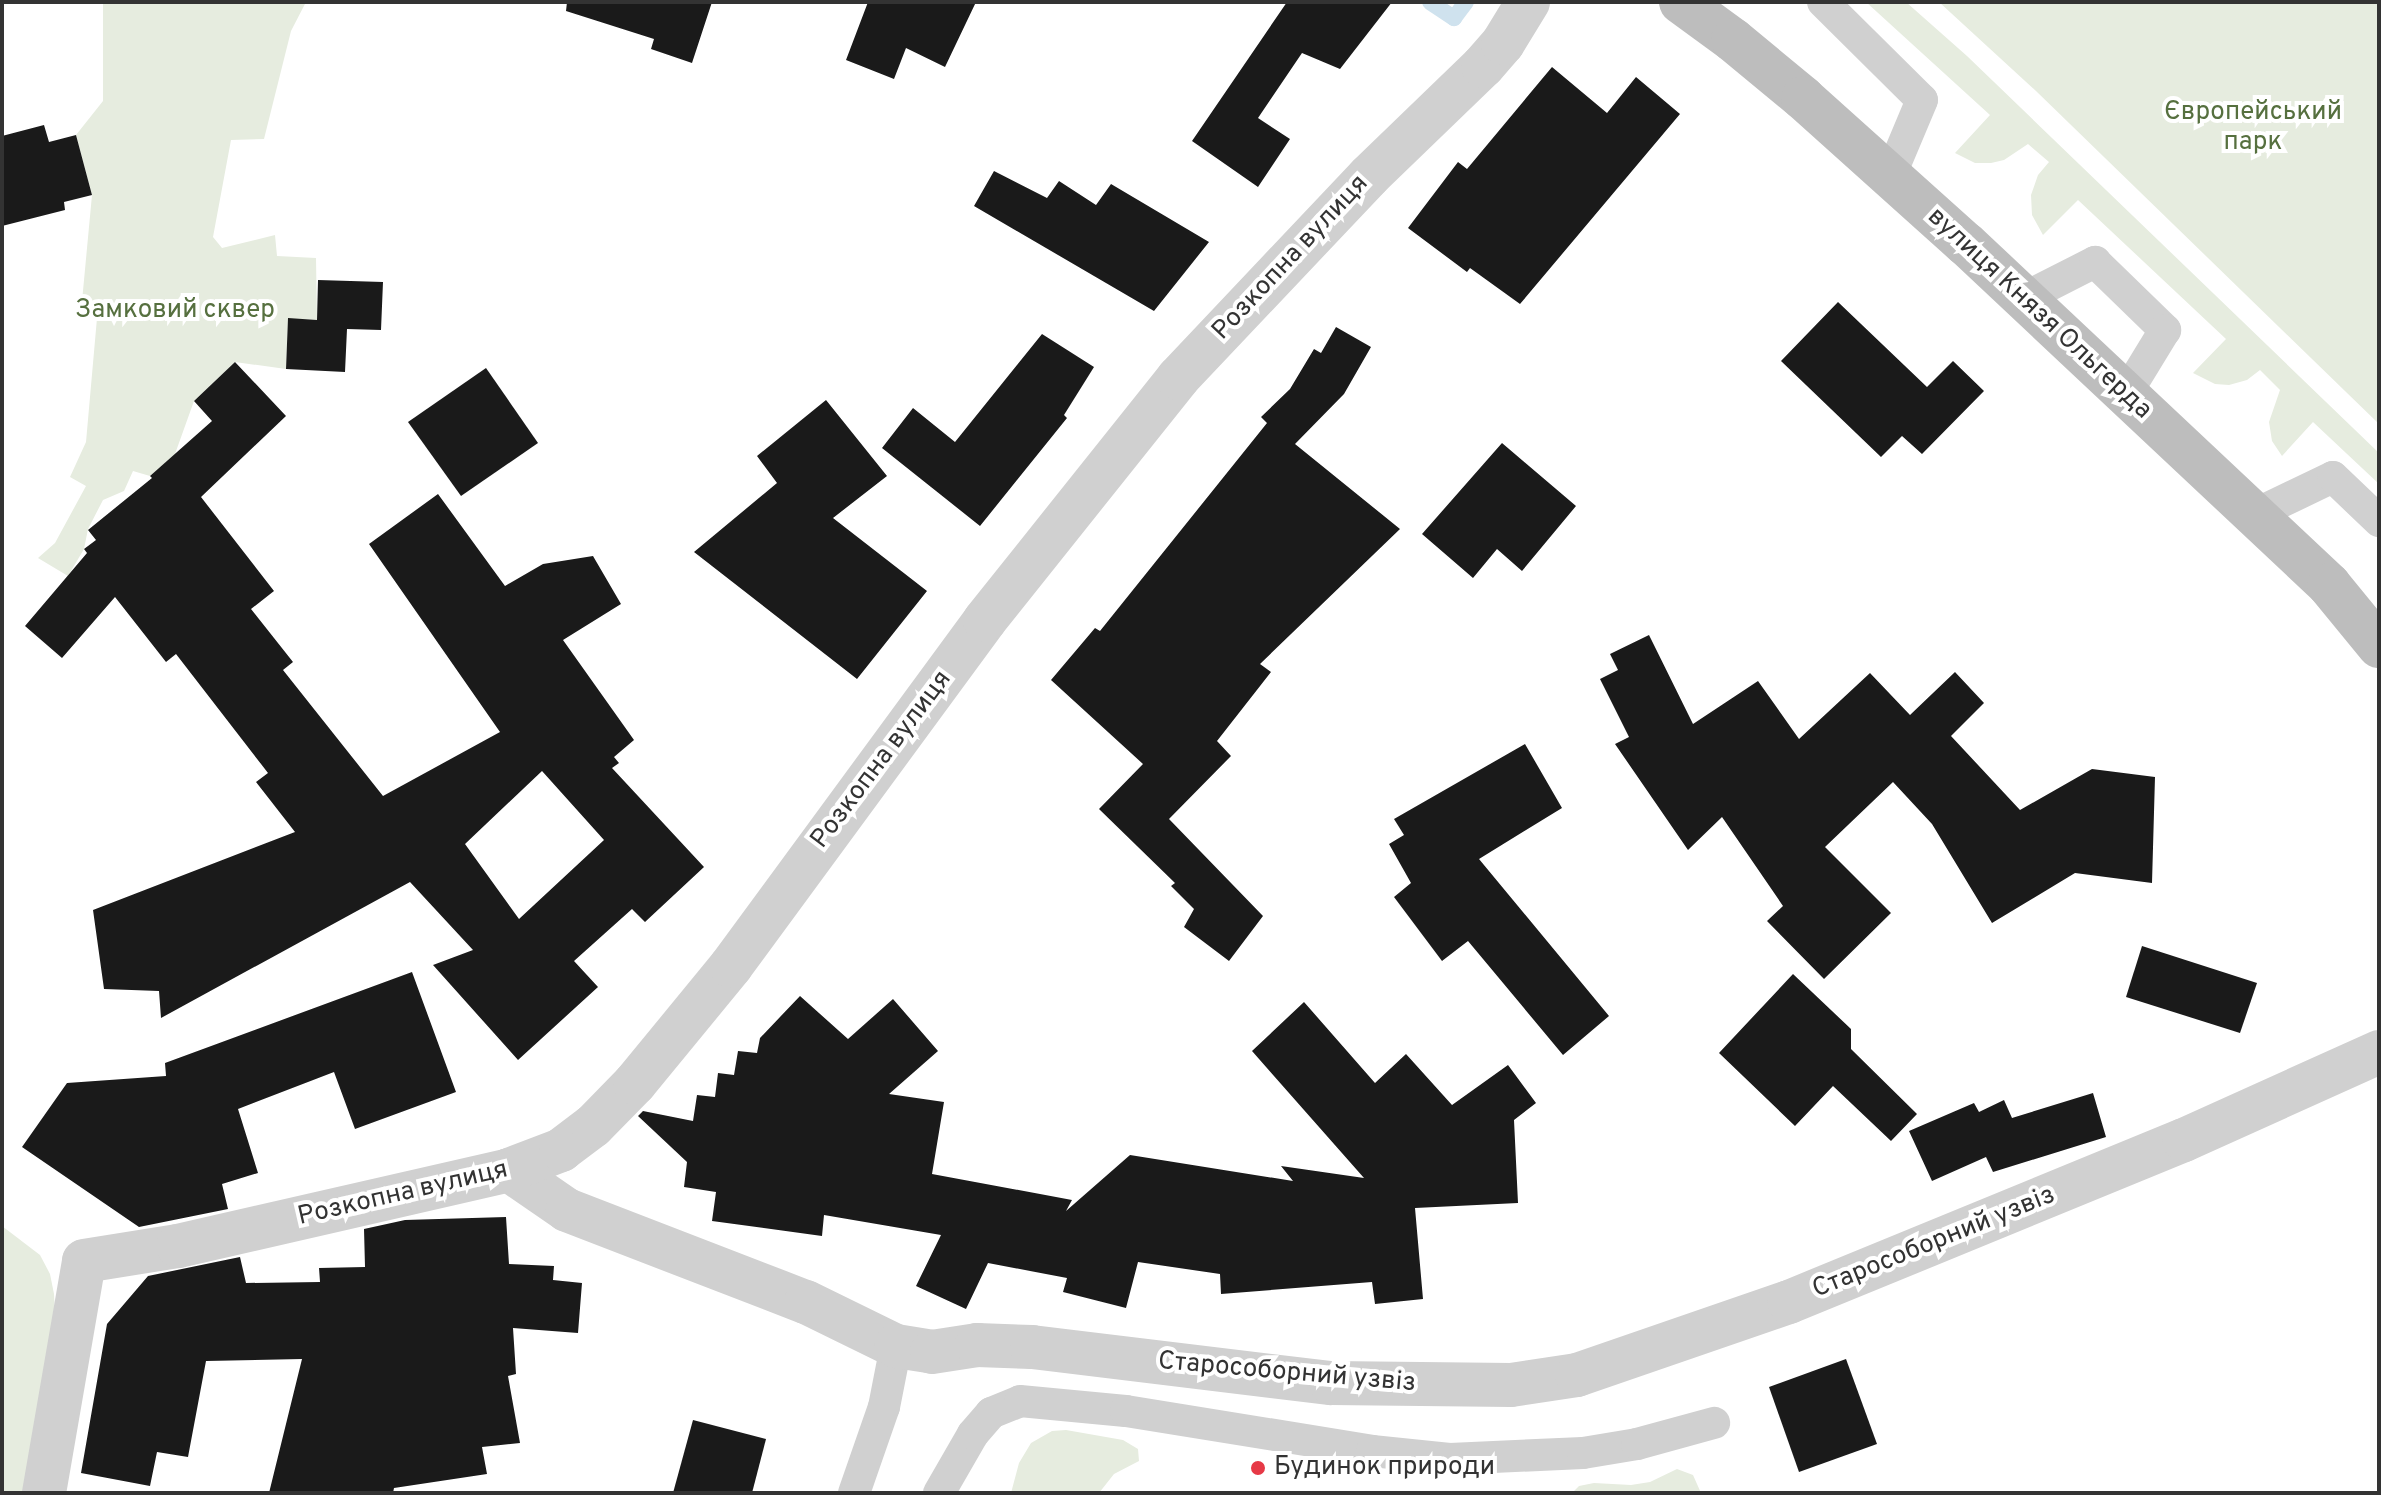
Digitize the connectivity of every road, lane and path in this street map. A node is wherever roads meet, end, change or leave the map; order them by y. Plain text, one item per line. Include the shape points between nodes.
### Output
1 (1528, 2) edge
2 (1681, 2) edge
3 (1823, 2) edge
4 (1890, 176) junction
5 (2024, 298) junction
6 (2126, 394) junction
7 (2256, 514) junction
8 (2379, 521) edge
9 (2377, 635) edge
10 (2379, 1052) edge
11 (509, 1170) junction
12 (896, 1346) junction
13 (1714, 1423) dead end
14 (44, 1493) edge
15 (854, 1493) edge
16 (939, 1493) edge

1 - 11 street, Розкопна вулиця via 1483,66 1369,176 1148,415 985,620 731,966 635,1083 576,1140
2 - 4 main road, вулиця Князя Ольгерда via 1733,40
3 - 4 lane via 1922,100
4 - 5 main road, вулиця Князя Ольгерда
5 - 6 main road, вулиця Князя Ольгерда
5 - 6 lane via 2095,262 2165,330
6 - 7 main road, вулиця Князя Ольгерда
7 - 8 lane via 2333,477
7 - 9 main road, вулиця Князя Ольгерда
10 - 12 street, Старособорний узвіз via 2184,1140 1789,1302 1546,1382 1473,1387 1331,1383 1032,1347 977,1345 932,1352
11 - 12 street, Старособорний узвіз via 567,1210 793,1297
11 - 14 street, Розкопна вулиця via 178,1246 84,1261
12 - 15 lane via 884,1407
13 - 16 lane via 1583,1453 1450,1459 1126,1411 1020,1401 991,1413

